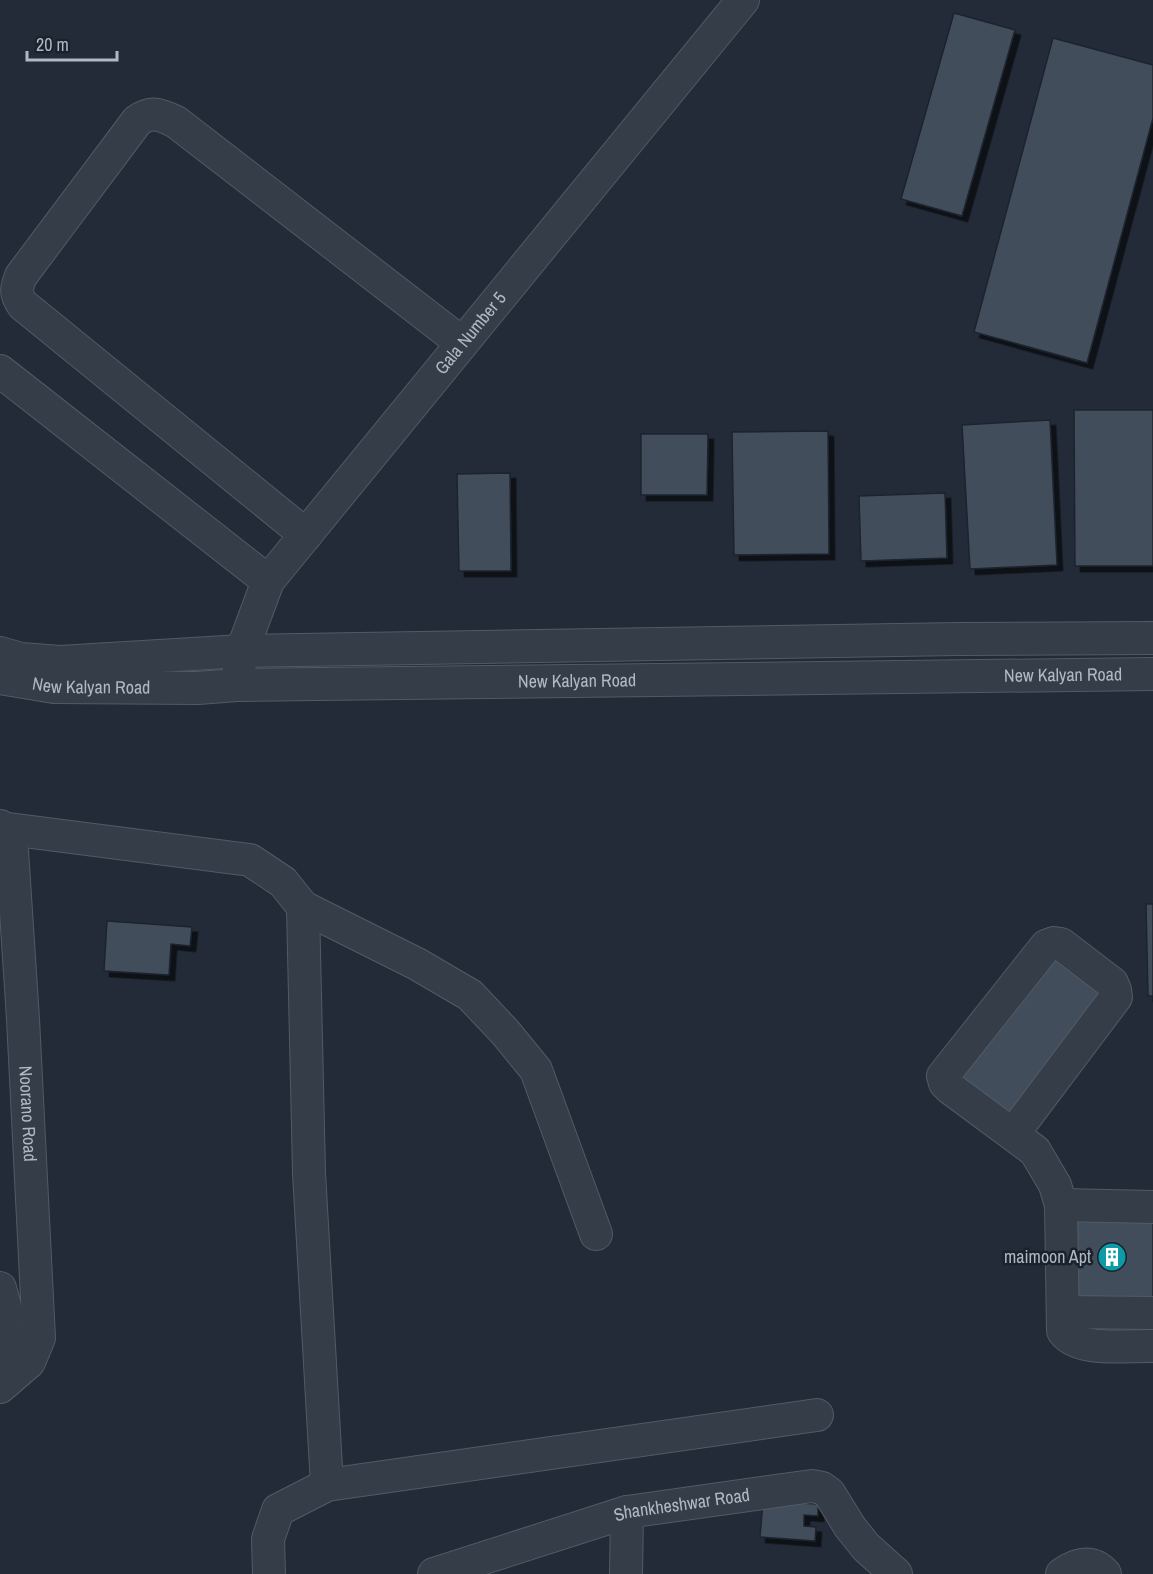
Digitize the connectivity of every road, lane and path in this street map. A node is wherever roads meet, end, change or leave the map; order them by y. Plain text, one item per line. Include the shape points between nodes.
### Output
1 (743, 0) edge
2 (462, 344) junction
3 (0, 370) edge
4 (306, 535) junction
5 (268, 581) junction
6 (1153, 638) edge
7 (242, 651) junction
8 (1153, 674) edge
9 (6, 675) edge
10 (237, 685) junction
11 (1, 827) edge
12 (303, 907) junction
13 (1013, 1134) junction
14 (1061, 1205) junction
15 (1153, 1207) edge
16 (596, 1234) dead end
17 (0, 1288) edge
18 (1063, 1312) junction
19 (1153, 1313) edge
20 (1153, 1346) edge
21 (5, 1383) edge
22 (817, 1415) dead end
23 (327, 1485) junction
24 (627, 1512) junction
25 (885, 1570) edge
26 (269, 1574) edge
27 (434, 1574) edge
28 (626, 1574) edge
29 (1062, 1574) edge
30 (1105, 1574) edge

1 - 2 street, Gala Number 5
2 - 4 street, Gala Number 5
2 - 4 street via 176,122 161,115 145,115 137,121 21,276 17,296 23,305
3 - 5 street
4 - 5 street, Gala Number 5
5 - 7 street, Gala Number 5
6 - 7 street
7 - 9 street via 60,662
7 - 10 street, Gala Number 5
8 - 10 street, New Kalyan Road
9 - 10 street, New Kalyan Road via 54,687
11 - 12 street via 250,860 284,882
11 - 21 street, Noorano Road via 12,850 39,1338 29,1362
12 - 16 street via 470,995 505,1032 536,1070
12 - 23 street via 309,1173
13 - 13 street via 1116,997 1112,983 1061,944 1046,946 943,1076 950,1088
13 - 14 street via 1035,1151 1055,1185
14 - 15 street
14 - 18 street
17 - 21 street via 6,1310
18 - 19 street
18 - 20 street via 1063,1330 1075,1342
22 - 23 street
23 - 26 street via 278,1510 268,1539
24 - 25 street, Shankheshwar Road via 812,1486 822,1488
24 - 27 street, Shankheshwar Road
24 - 28 street
29 - 30 street via 1082,1564 1093,1565

